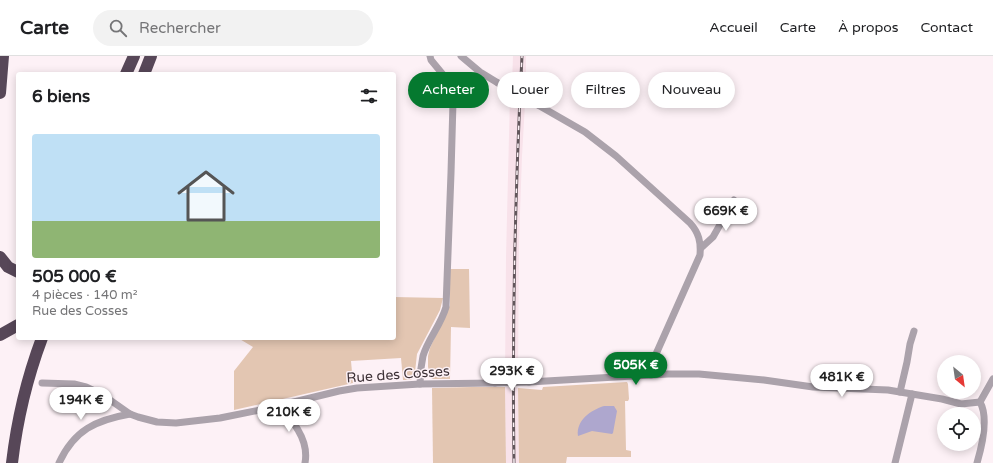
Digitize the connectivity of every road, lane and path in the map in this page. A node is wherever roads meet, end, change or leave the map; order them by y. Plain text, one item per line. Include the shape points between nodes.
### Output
1 (3, 56) edge
2 (134, 56) edge
3 (152, 56) edge
4 (430, 56) edge
5 (461, 56) edge
6 (127, 72) edge
7 (145, 72) edge
8 (0, 93) edge
9 (734, 200) dead end
10 (701, 248) junction
11 (0, 257) edge
12 (16, 271) edge
13 (16, 326) edge
14 (914, 331) dead end
15 (0, 335) edge
16 (41, 340) edge
17 (651, 375) junction
18 (993, 379) edge
19 (42, 383) dead end
20 (420, 384) junction
21 (900, 392) junction
22 (912, 394) junction
23 (980, 402) junction
24 (284, 405) junction
25 (130, 414) junction
26 (12, 463) edge
27 (59, 463) edge
28 (305, 463) edge
29 (895, 463) edge
30 (977, 463) edge

1 - 8 highway
2 - 6 highway
3 - 7 highway
4 - 20 street via 452,92 452,172 446,307 424,355
5 - 10 street, bridge via 480,72 584,132 616,156 690,223 698,234
9 - 10 street via 713,237
10 - 17 street via 652,363
11 - 12 highway via 8,267
13 - 15 highway
14 - 21 street
16 - 26 highway via 23,399
17 - 20 street, Rue des Cosses, bridge via 529,382
17 - 21 street, Rue des Cosses via 699,374 813,387
18 - 23 street
19 - 25 street, Rue des Cosses via 74,384 94,390
20 - 24 street, Rue des Cosses via 357,388
21 - 22 street, Rue des Cosses
22 - 23 street, Rue des Cosses via 961,404
22 - 29 street
23 - 30 street via 984,431
24 - 25 street, Rue des Cosses via 176,424
24 - 28 street via 304,443
25 - 27 street via 103,419 86,429 69,445

